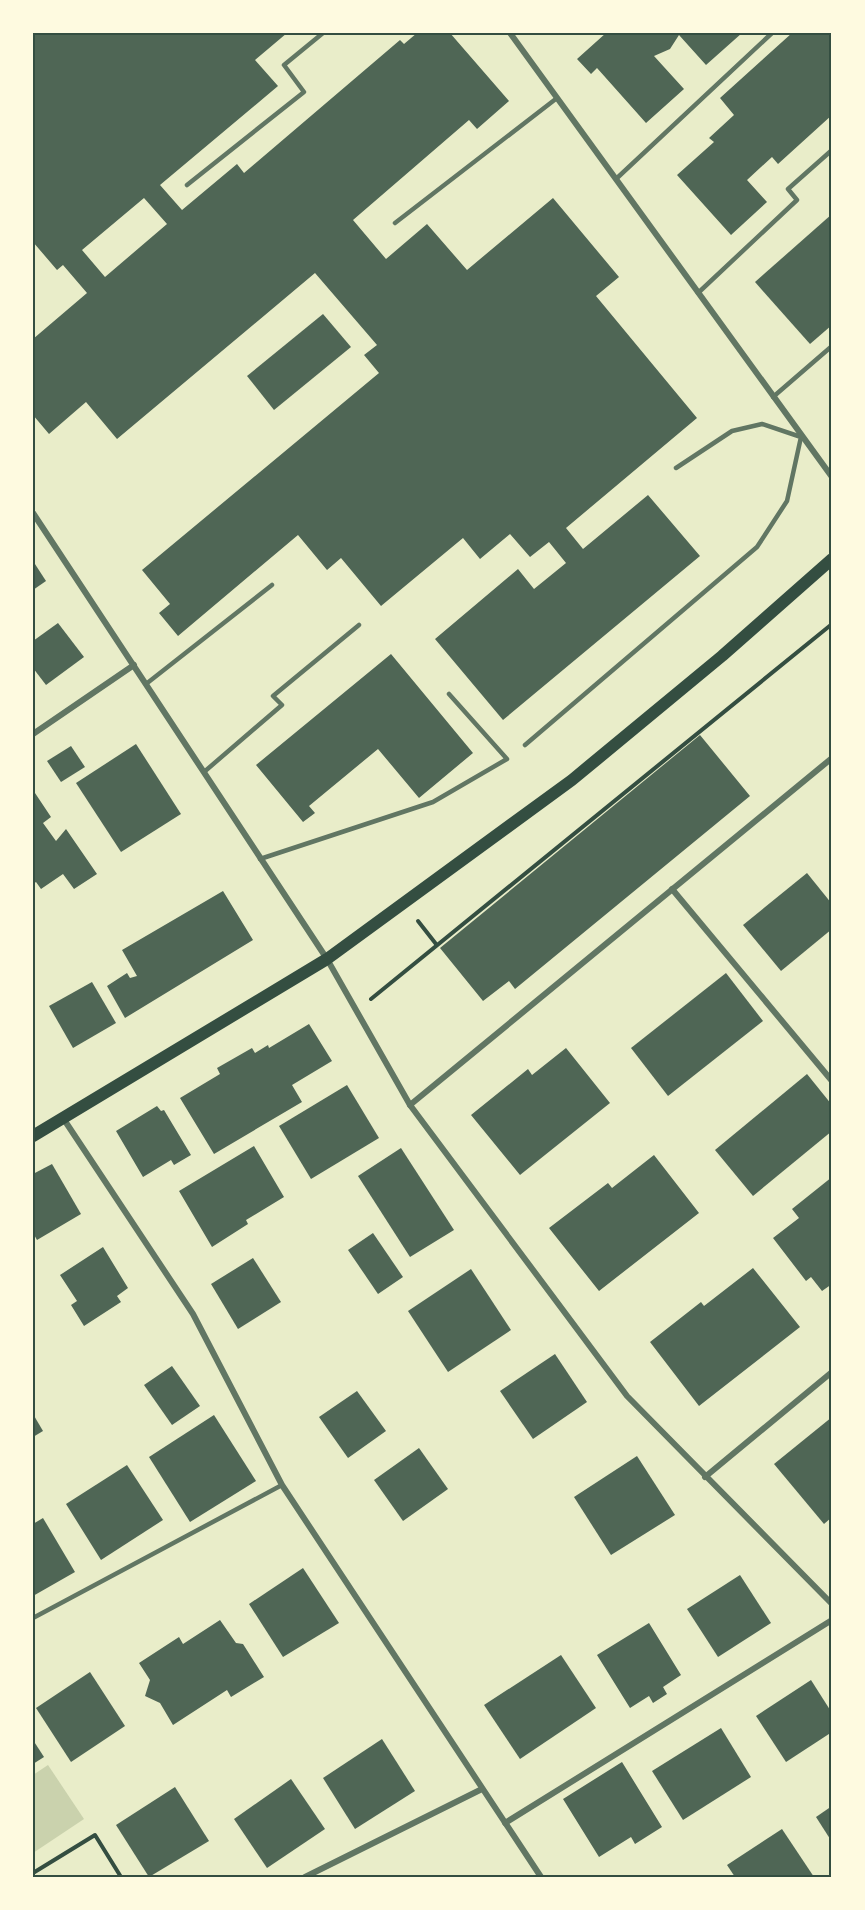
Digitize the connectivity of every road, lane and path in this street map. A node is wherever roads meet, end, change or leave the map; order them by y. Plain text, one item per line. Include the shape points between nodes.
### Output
1 (323, 33) edge
2 (510, 33) edge
3 (772, 33) edge
4 (557, 98) junction
5 (832, 150) edge
6 (616, 179) junction
7 (187, 185) dead end
8 (395, 223) dead end
9 (698, 293) junction
10 (832, 346) edge
11 (772, 398) junction
12 (801, 437) junction
13 (675, 468) dead end
14 (832, 477) edge
15 (33, 513) edge
16 (832, 559) edge
17 (272, 585) dead end
18 (832, 624) edge
19 (359, 625) dead end
20 (134, 665) junction
21 (146, 684) junction
22 (449, 694) dead end
23 (33, 734) edge
24 (525, 745) dead end
25 (832, 758) edge
26 (204, 772) junction
27 (260, 859) junction
28 (672, 889) junction
29 (327, 959) junction
30 (357, 1011) junction
31 (832, 1081) edge
32 (410, 1105) junction
33 (63, 1118) junction
34 (33, 1136) edge
35 (832, 1372) edge
36 (705, 1477) junction
37 (282, 1485) junction
38 (832, 1604) edge
39 (33, 1618) edge
40 (832, 1620) edge
41 (482, 1789) junction
42 (505, 1823) junction
43 (33, 1873) edge
44 (121, 1877) edge
45 (305, 1877) edge
46 (540, 1877) edge

1 - 7 lane via 284,65 304,92
2 - 4 street
3 - 6 lane
4 - 6 street
4 - 8 lane
5 - 9 lane via 788,189 797,200
6 - 9 street
9 - 11 street
10 - 11 lane
11 - 12 street
12 - 13 lane via 762,424 732,431
12 - 14 street
12 - 24 lane via 788,501 757,547
15 - 20 street
16 - 29 main road via 572,780
17 - 21 lane
18 - 30 path
19 - 26 lane via 273,696 282,705
20 - 21 street
20 - 23 street
21 - 26 street
22 - 27 lane via 507,759 433,802
25 - 28 street
26 - 27 street
27 - 29 street
28 - 31 street
28 - 32 street
29 - 30 street
29 - 33 main road
30 - 32 street
32 - 36 street via 627,1396
33 - 34 main road
33 - 37 street via 193,1314
35 - 36 street
36 - 38 street
37 - 39 lane
37 - 41 street
40 - 42 street
41 - 42 street
41 - 45 street
42 - 46 street
43 - 44 path via 95,1835

